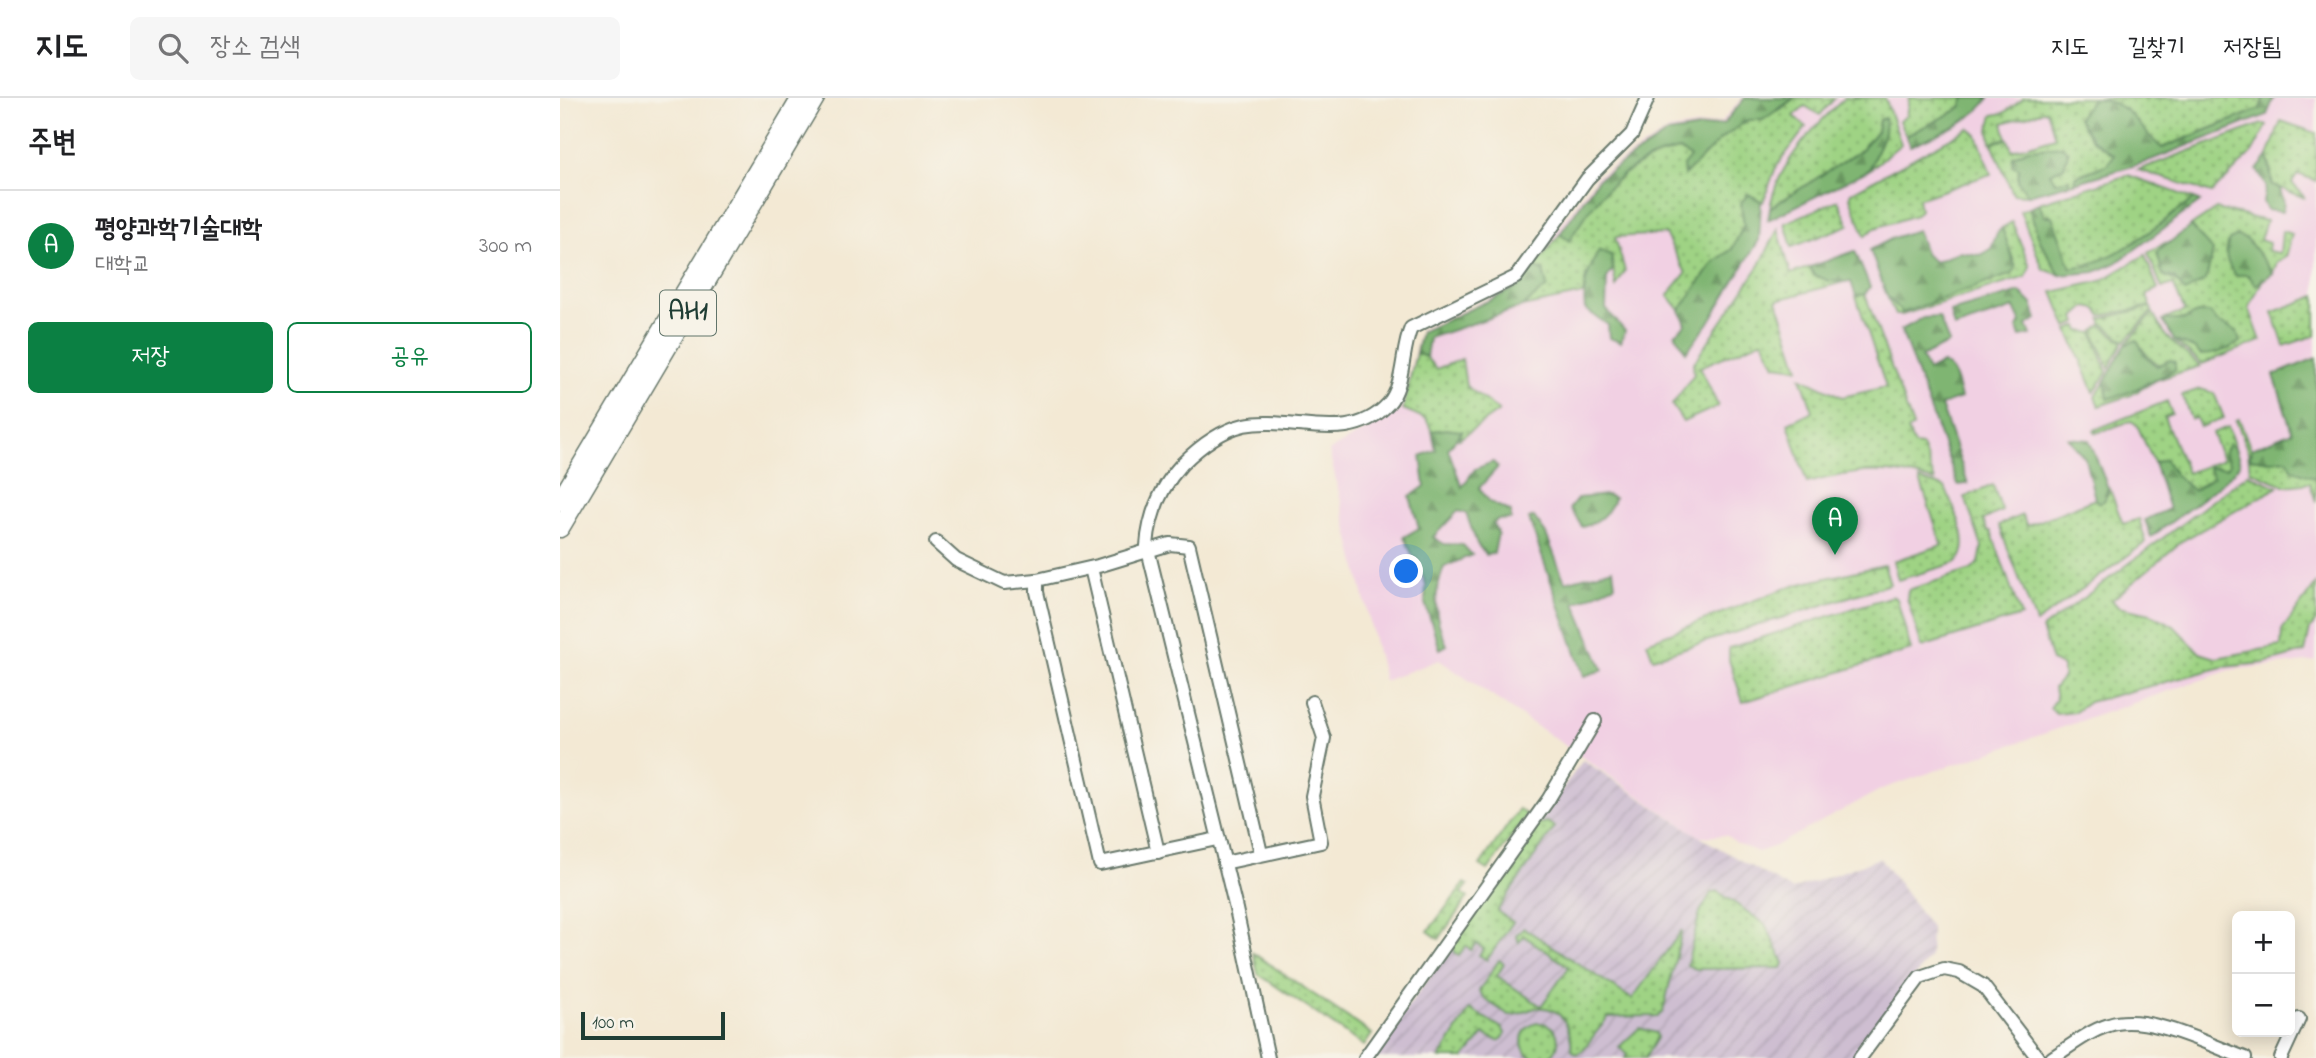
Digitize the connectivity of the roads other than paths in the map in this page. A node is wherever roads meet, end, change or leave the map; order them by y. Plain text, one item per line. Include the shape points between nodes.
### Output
1 (801, 98) edge
2 (815, 98) edge
3 (1647, 98) edge
4 (560, 501) edge
5 (560, 528) edge
6 (936, 542) dead end
7 (1148, 551) junction
8 (1091, 568) junction
9 (1037, 580) junction
10 (1312, 702) dead end
11 (1595, 720) dead end
12 (1217, 839) junction
13 (1158, 852) junction
14 (1261, 853) junction
15 (1224, 863) junction
16 (2299, 1019) dead end
17 (1268, 1058) edge
18 (1365, 1058) edge
19 (1860, 1058) edge
20 (2038, 1058) edge
21 (2052, 1058) edge
22 (2245, 1058) edge
23 (2281, 1058) edge

1 - 4 highway, AH1
2 - 5 highway, AH1
3 - 7 street via 1632,134 1587,179 1516,277 1411,328 1403,345 1399,380 1387,405 1353,425 1324,429 1247,425 1197,448 1158,500 1149,524
6 - 9 street via 956,560 1004,583
7 - 8 street
7 - 12 street
7 - 14 street via 1170,544 1189,546
8 - 9 street
8 - 13 street
9 - 13 street via 1100,864
10 - 14 street via 1324,738 1312,796 1321,842
11 - 18 street via 1549,800
12 - 13 street
12 - 15 street
14 - 15 street
15 - 17 street
16 - 23 street
19 - 20 street via 1920,977 1944,969 1983,986
21 - 22 street via 2107,1025 2122,1022 2166,1028

